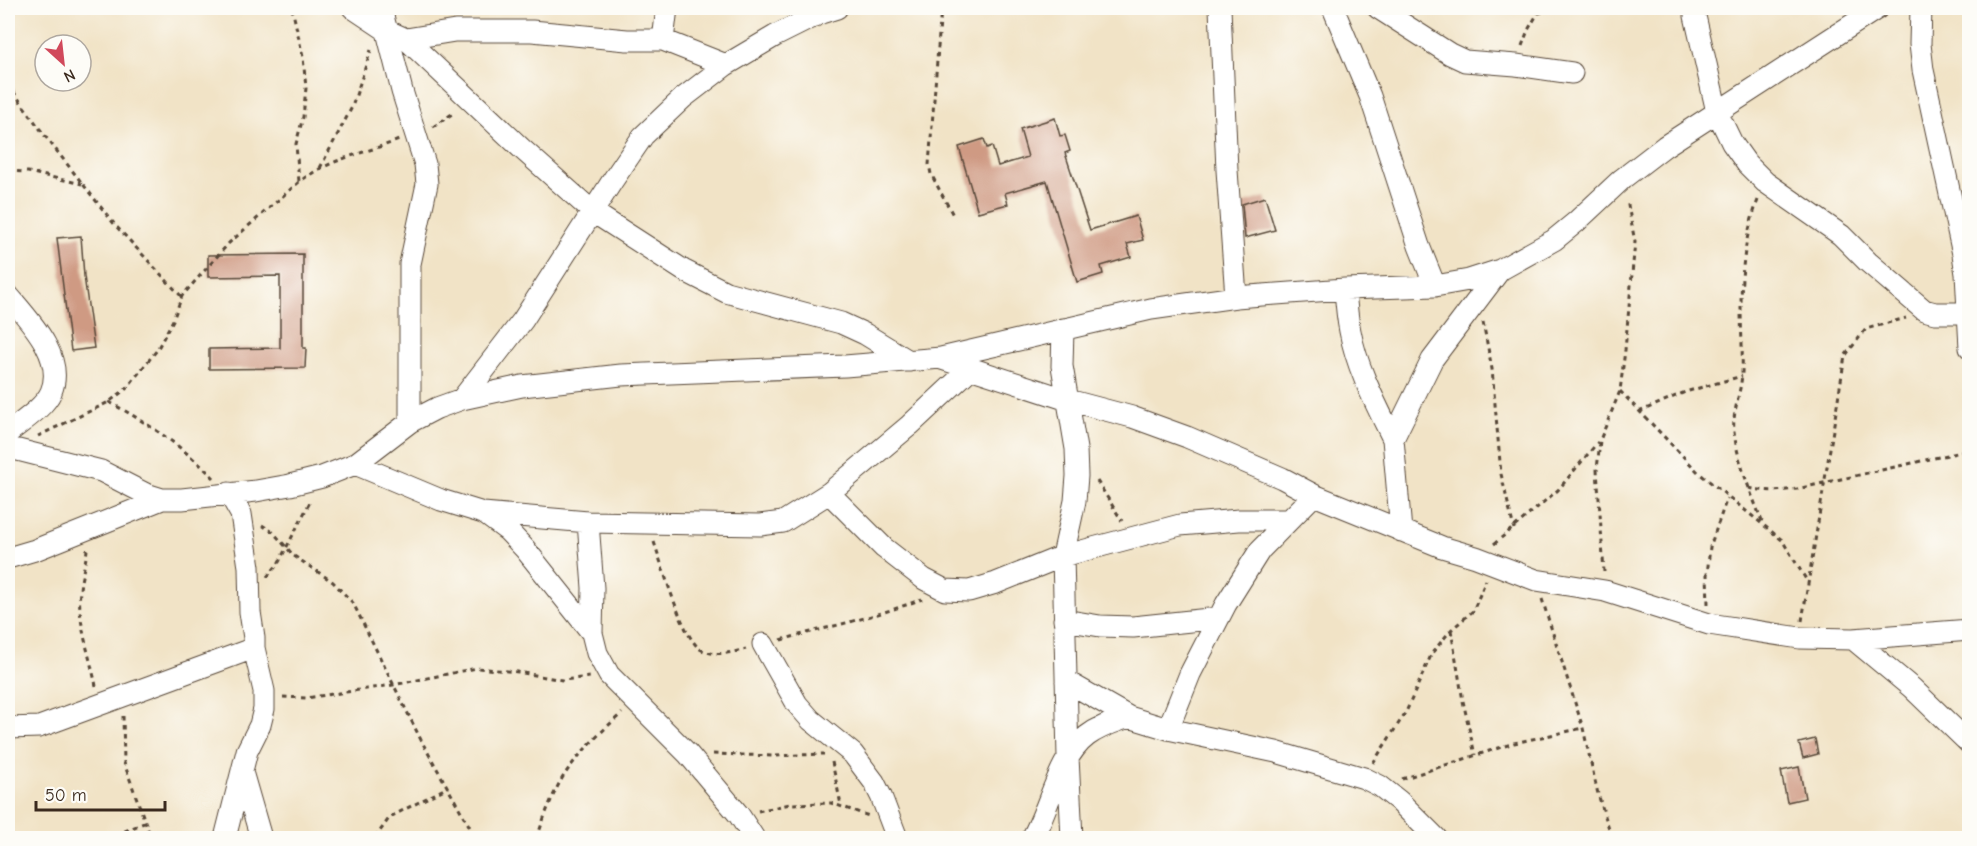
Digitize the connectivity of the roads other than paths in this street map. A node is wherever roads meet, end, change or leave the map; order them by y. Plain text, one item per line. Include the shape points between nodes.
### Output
1 (353, 8) edge
2 (667, 8) edge
3 (837, 8) edge
4 (1220, 8) edge
5 (1333, 8) edge
6 (1378, 8) edge
7 (1695, 8) edge
8 (1878, 8) edge
9 (1921, 8) edge
10 (383, 21) edge
11 (406, 39) junction
12 (663, 40) junction
13 (726, 65) junction
14 (1572, 73) dead end
15 (1717, 112) junction
16 (592, 212) junction
17 (1500, 270) junction
18 (1434, 286) junction
19 (1345, 289) junction
20 (8, 295) edge
21 (1236, 297) junction
22 (1968, 313) edge
23 (8, 319) edge
24 (1063, 329) junction
25 (39, 336) junction
26 (1970, 348) edge
27 (941, 358) junction
28 (909, 361) junction
29 (972, 368) junction
30 (462, 399) junction
31 (1068, 400) junction
32 (410, 422) junction
33 (1393, 439) junction
34 (11, 444) edge
35 (356, 464) junction
36 (829, 493) junction
37 (229, 494) junction
38 (1314, 495) junction
39 (162, 499) junction
40 (483, 513) junction
41 (1289, 520) junction
42 (588, 522) junction
43 (1401, 531) junction
44 (1063, 556) junction
45 (8, 558) edge
46 (1219, 618) junction
47 (1064, 620) junction
48 (1968, 627) edge
49 (592, 633) junction
50 (1853, 639) junction
51 (763, 644) road end
52 (254, 648) junction
53 (1066, 681) junction
54 (1130, 717) junction
55 (8, 729) edge
56 (1168, 729) junction
57 (1970, 744) edge
58 (1068, 757) junction
59 (242, 771) junction
60 (894, 831) edge
61 (225, 838) edge
62 (261, 838) edge
63 (753, 838) edge
64 (1032, 838) edge
65 (1072, 838) edge
66 (1436, 838) edge

1 - 10 street
2 - 12 street
3 - 13 street via 775,36
4 - 21 street
5 - 18 street via 1370,96
6 - 14 street via 1465,61
7 - 15 street
8 - 15 street
9 - 22 street via 1923,70 1963,254
10 - 11 street
10 - 32 street via 428,184 410,264
11 - 12 street via 455,31 532,31
11 - 16 street
12 - 13 street
13 - 16 street via 643,136
15 - 17 street via 1622,179 1554,240
15 - 22 street via 1747,165 1841,235 1924,310
16 - 28 street via 683,270 726,292 841,322
16 - 30 street via 523,320
17 - 18 street
17 - 33 street via 1432,360
18 - 19 street
19 - 21 street
19 - 33 street via 1349,330 1358,363
20 - 25 street
21 - 24 street via 1151,309
22 - 26 street
23 - 25 street
24 - 27 street
24 - 31 street via 1062,366
25 - 34 street via 53,361 51,392
27 - 28 street
27 - 29 street
28 - 30 street via 621,375 522,386
29 - 31 street
29 - 36 street
30 - 32 street
31 - 38 street via 1187,437
31 - 44 street via 1077,476
32 - 35 street
33 - 43 street
34 - 39 street via 101,471
35 - 37 street via 290,486
35 - 40 street
36 - 42 street via 783,522 760,525
36 - 44 street via 884,548 945,590 969,591
37 - 39 street
37 - 52 street via 241,514
38 - 41 street
38 - 43 street
39 - 45 street
40 - 42 street
40 - 49 street via 525,549
41 - 44 street via 1180,525
41 - 46 street via 1260,550
42 - 49 street
43 - 50 street via 1536,580 1605,591 1709,624 1800,638
44 - 47 street
46 - 47 street via 1132,627
46 - 56 street
47 - 53 street
48 - 50 street
49 - 63 street via 609,675 688,754 739,815
50 - 57 street
51 - 60 street via 797,704 853,754 869,775
52 - 55 street via 39,727
52 - 59 street via 264,709
53 - 54 street
53 - 58 street
54 - 56 street
54 - 58 street via 1086,737
56 - 66 street via 1276,752 1372,782 1399,801
58 - 64 street
58 - 65 street
59 - 61 street
59 - 62 street

